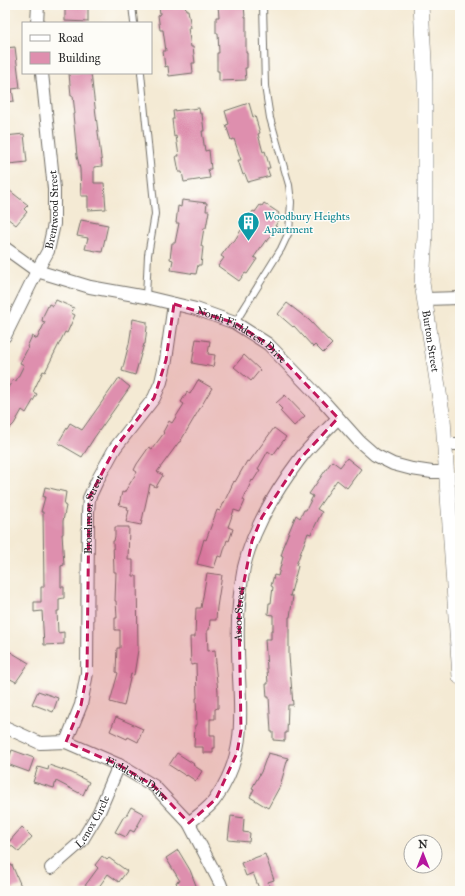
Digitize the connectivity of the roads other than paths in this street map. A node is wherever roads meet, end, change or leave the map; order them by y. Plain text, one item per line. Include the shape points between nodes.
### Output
1 (38, 5) edge
2 (132, 5) edge
3 (263, 5) edge
4 (421, 5) edge
5 (37, 22) edge
6 (134, 22) edge
7 (42, 74) edge
8 (141, 74) edge
9 (5, 248) edge
10 (37, 270) junction
11 (146, 297) junction
12 (460, 298) edge
13 (425, 299) junction
14 (174, 304) junction
15 (235, 323) junction
16 (5, 336) edge
17 (338, 418) junction
18 (444, 444) junction
19 (460, 444) edge
20 (446, 472) junction
21 (458, 630) edge
22 (460, 677) edge
23 (5, 727) edge
24 (66, 742) junction
25 (119, 764) junction
26 (189, 823) junction
27 (51, 868) dead end
28 (223, 891) edge

1 - 5 street
2 - 6 lane
3 - 15 lane via 265,86 270,118 291,202 289,232
4 - 13 street, Burton Street via 425,81 425,230 422,283
7 - 10 street, Brentwood Street via 54,188 54,224 48,251
8 - 11 lane via 156,214 148,255
9 - 10 street, North Fieldcrest Drive
10 - 11 street, North Fieldcrest Drive via 90,287
10 - 16 street, Brentwood Street
11 - 14 street, North Fieldcrest Drive
12 - 13 street
13 - 18 street, Burton Street via 443,419
14 - 15 street, North Fieldcrest Drive
14 - 24 street, Broadmoor Street via 166,360 154,398 115,448 89,498 87,673 81,705
15 - 17 street, North Fieldcrest Drive via 268,344
17 - 20 street, North Fieldcrest Drive via 359,441 376,455 393,464 412,469
17 - 26 street, Ascot Street via 300,459 262,517 252,541 239,606 241,730 237,753 216,799
18 - 19 street
18 - 20 street, Burton Street
20 - 21 street, Burton Street
21 - 22 street, Burton Street
23 - 24 street, Fieldcrest Drive via 40,743
24 - 25 street, Fieldcrest Drive
25 - 26 street, Fieldcrest Drive via 154,786
25 - 27 street, Lenox Circle via 99,812 81,842
26 - 28 street, Fieldcrest Drive

